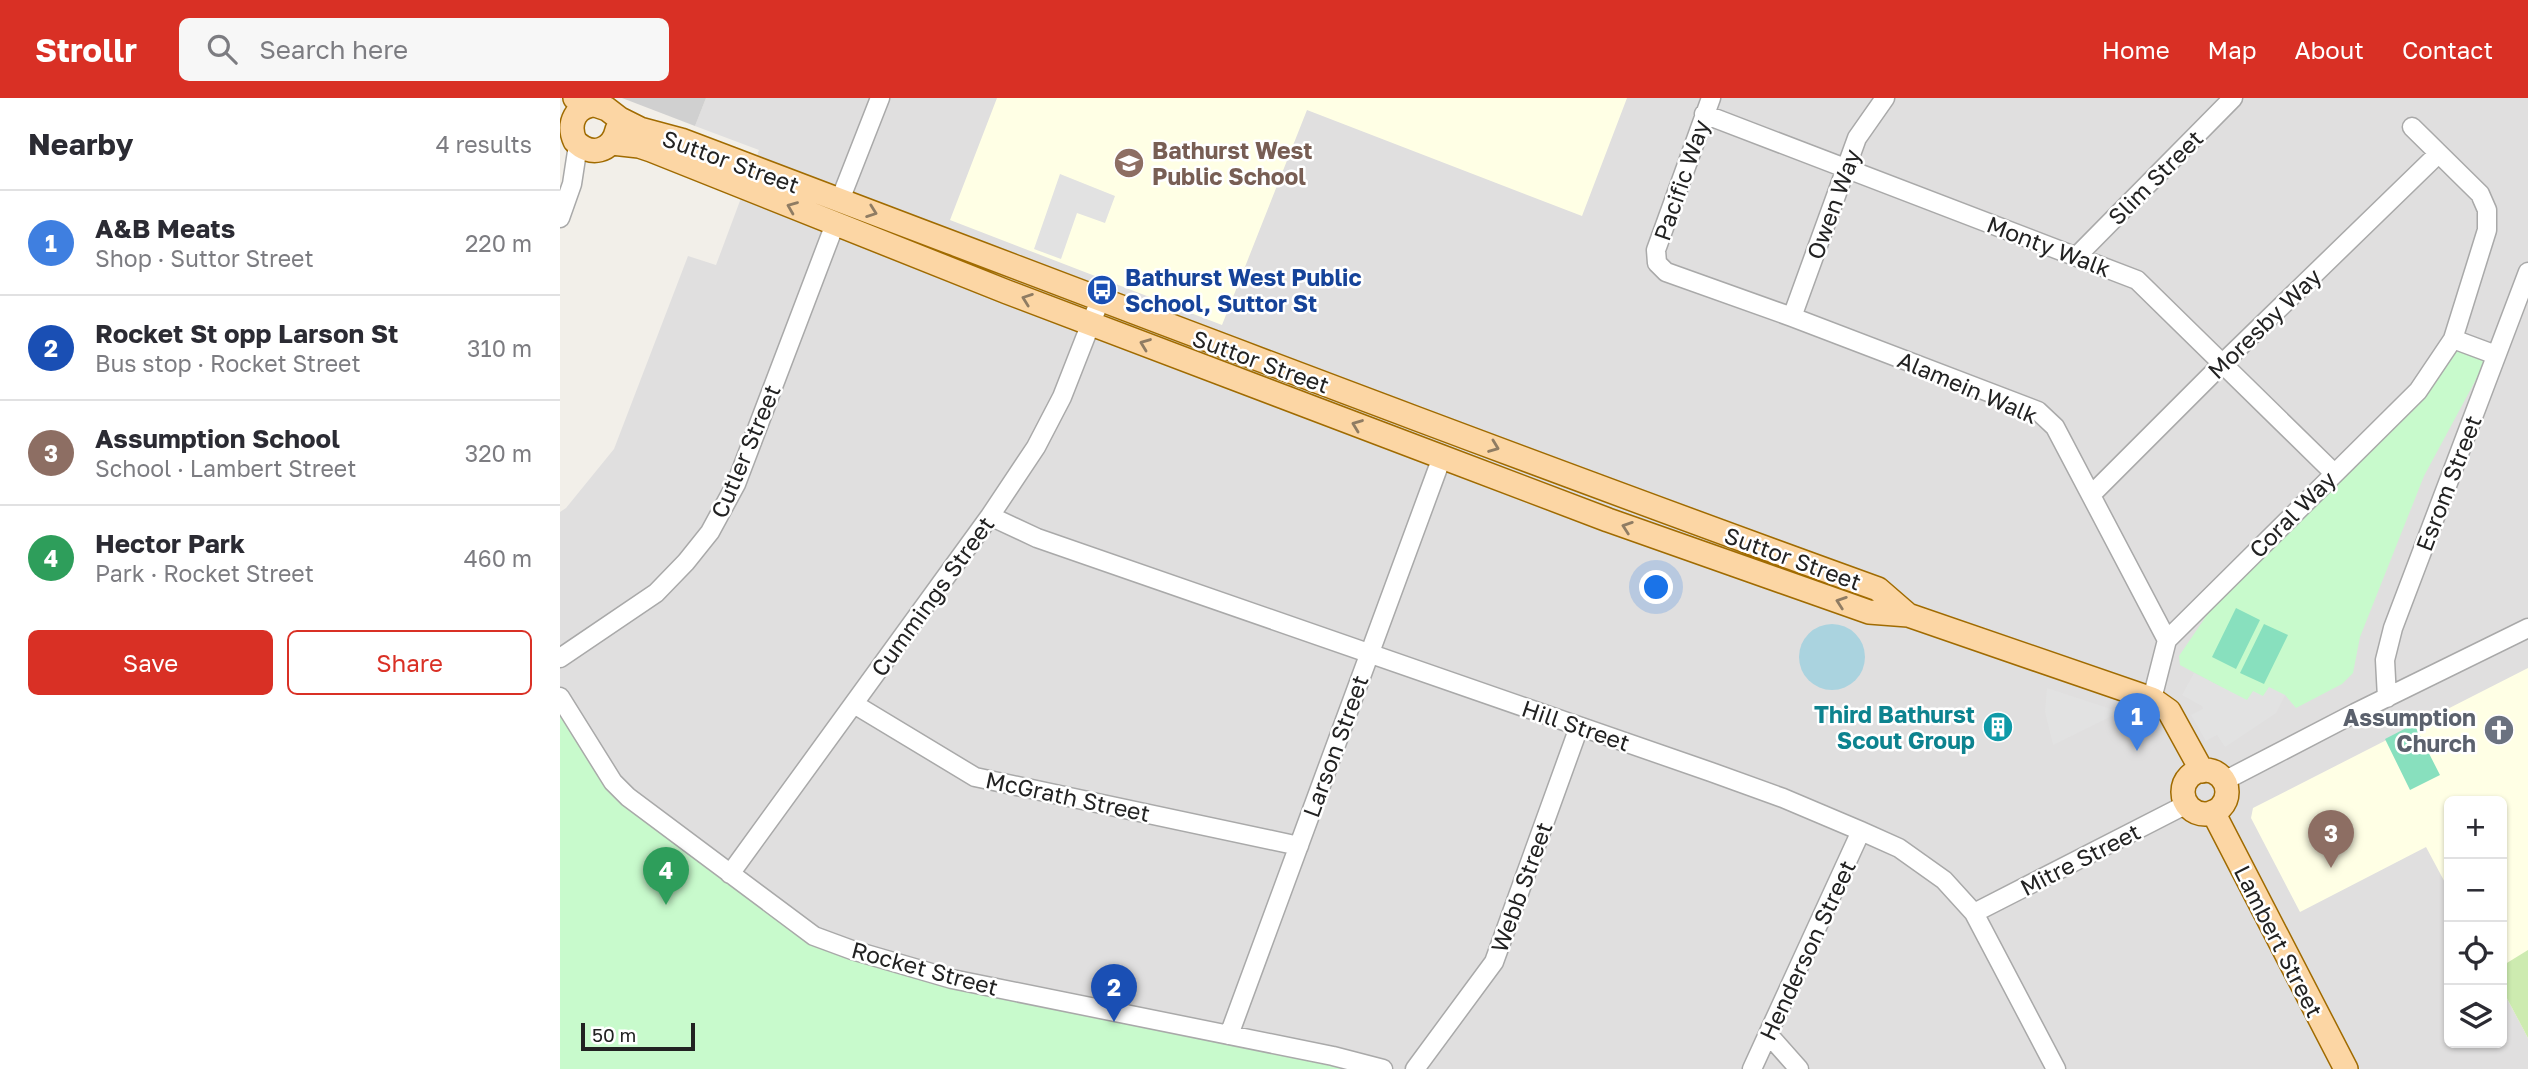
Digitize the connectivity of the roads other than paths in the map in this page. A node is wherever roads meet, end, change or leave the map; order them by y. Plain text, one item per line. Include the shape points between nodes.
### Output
1 (880, 98) edge
2 (1885, 98) edge
3 (2234, 98) edge
4 (594, 105) edge
5 (1707, 106) edge
6 (2412, 127) dead end
7 (583, 137) edge
8 (2438, 154) junction
9 (1846, 168) junction
10 (840, 200) junction
11 (560, 218) edge
12 (835, 224) junction
13 (2077, 256) junction
14 (1657, 263) joint
15 (2528, 272) edge
16 (1100, 300) junction
17 (1792, 317) junction
18 (1091, 323) junction
19 (2453, 339) junction
20 (2496, 355) junction
21 (2222, 364) junction
22 (1442, 457) junction
23 (2334, 473) junction
24 (2092, 494) junction
25 (990, 516) junction
26 (1908, 615) junction
27 (2528, 628) edge
28 (2167, 640) junction
29 (1370, 653) junction
30 (560, 658) edge
31 (560, 697) edge
32 (2387, 698) junction
33 (2152, 699) junction
34 (854, 704) junction
35 (1579, 727) junction
36 (2196, 773) junction
37 (2224, 781) junction
38 (2187, 804) junction
39 (2213, 812) junction
40 (1861, 831) junction
41 (1299, 846) junction
42 (730, 874) junction
43 (1974, 913) junction
44 (1768, 1034) junction
45 (1229, 1035) junction
46 (1383, 1069) edge
47 (1415, 1069) edge
48 (1752, 1069) edge
49 (1799, 1069) edge
50 (2056, 1069) edge
51 (2346, 1069) edge

1 - 10 street
2 - 9 street, Owen Way via 1857,138
3 - 13 street, Slim Street
4 - 7 main road via 579,110
4 - 7 main road via 617,127
4 - 10 main road, Suttor Street via 640,129
5 - 9 street, Monty Walk
5 - 14 street, Pacific Way via 1656,250
6 - 8 street, Coral Way
7 - 11 street
12 -> 7 main road, Suttor Street via 651,150
8 - 19 street, Coral Way via 2480,194 2487,210 2487,230
8 - 21 street, Moresby Way
9 - 13 street, Monty Walk
9 - 17 street, Owen Way
10 -> 16 main road, Suttor Street
18 -> 12 main road, Suttor Street
12 - 30 street, Cutler Street via 736,484 710,532 656,593
13 - 21 street, Monty Walk via 2137,280
14 - 17 street, Alamein Walk via 1666,272
15 - 20 street, Esrom Street
16 - 18 street, Cummings Street
16 -> 26 main road, Suttor Street via 1878,589
17 - 24 street, Alamein Walk via 2038,411 2055,427
22 -> 18 main road, Suttor Street
18 - 25 street, Cummings Street via 1056,410
19 - 20 street
19 - 23 street, Coral Way via 2418,391
20 - 32 street, Esrom Street via 2388,645
21 - 23 street, Monty Walk
21 - 24 street, Moresby Way
26 -> 22 main road, Suttor Street via 1869,612
22 - 29 street, Larson Street
23 - 28 street, Coral Way
24 - 28 street, Alamein Walk
25 - 29 street, Hill Street via 1037,538
25 - 34 street, Cummings Street
26 - 33 main road, Suttor Street
27 - 32 street
28 - 33 street
29 - 35 street, Hill Street
29 - 41 street, Larson Street
31 - 42 street, Rocket Street via 628,797
32 - 37 street
33 - 36 main road, Suttor Street via 2169,711
34 - 41 street, McGrath Street via 975,777
34 - 42 street, Cummings Street
35 - 40 street, Hill Street via 1783,798
35 - 47 street, Webb Street via 1494,962
36 - 37 main road via 2215,772
36 - 38 main road via 2184,786
37 - 39 main road via 2224,802
38 - 39 main road via 2199,813
38 - 43 street, Mitre Street
39 - 51 main road, Lambert Street
40 - 43 street, Hill Street via 1899,848 1944,880
40 - 44 street, Henderson Street
41 - 45 street, Larson Street
42 - 45 street, Rocket Street via 814,936 852,950 952,979
43 - 50 street, Hill Street
44 - 48 street, Henderson Street
44 - 49 street
45 - 46 street, Rocket Street

